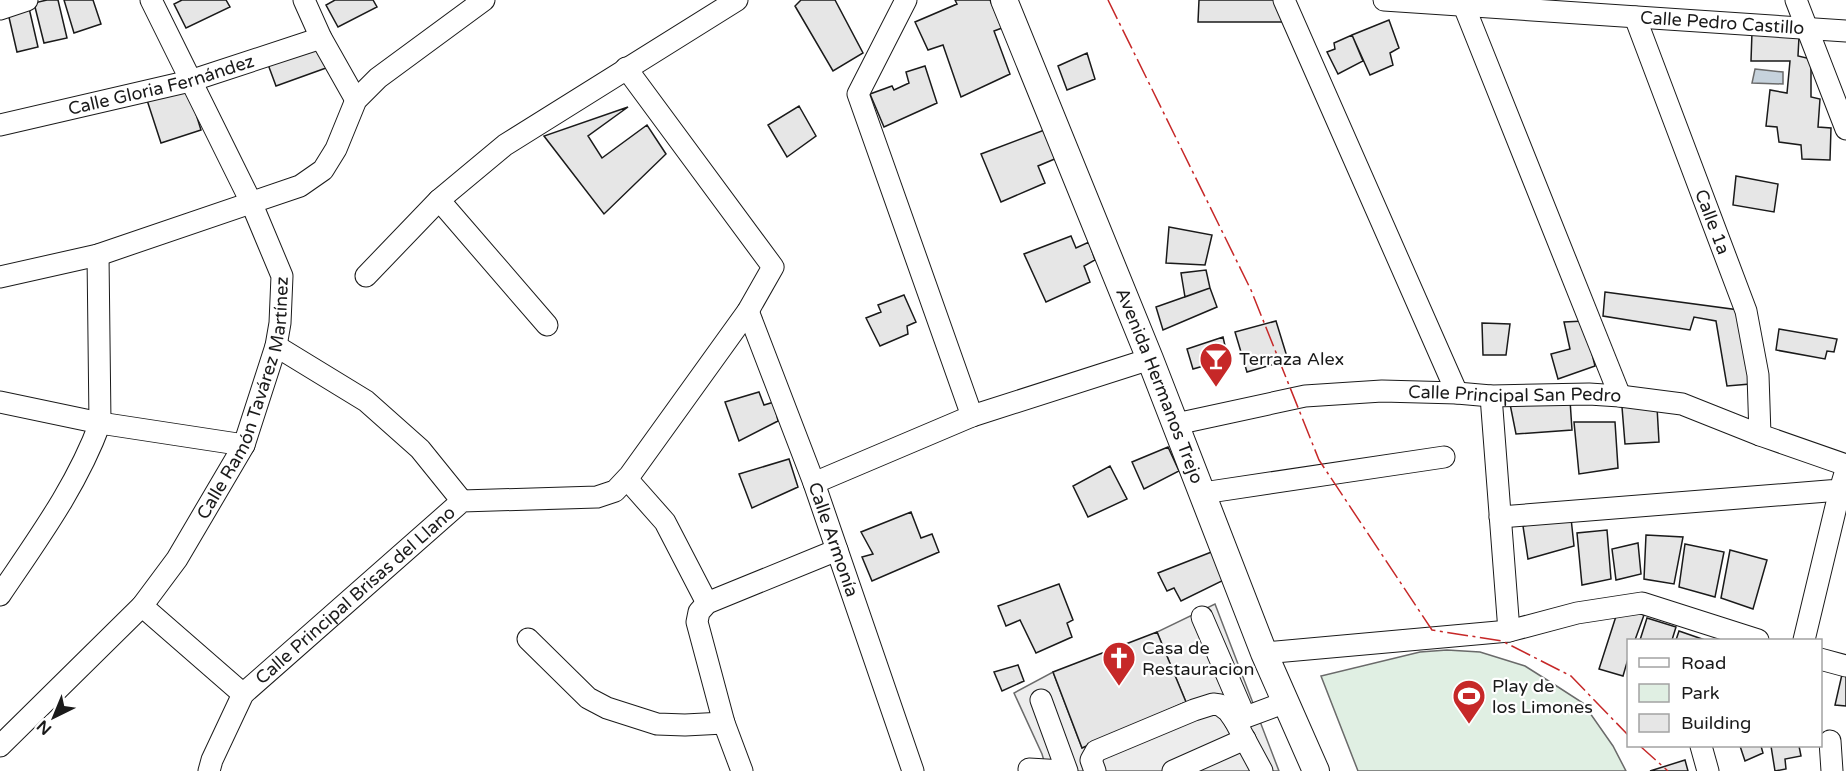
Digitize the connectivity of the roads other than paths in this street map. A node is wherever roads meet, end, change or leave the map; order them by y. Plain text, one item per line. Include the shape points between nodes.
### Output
1 (27, 0) edge
2 (151, 0) edge
3 (304, 0) edge
4 (484, 0) edge
5 (737, 0) edge
6 (906, 0) edge
7 (1004, 0) edge
8 (1284, 0) edge
9 (1384, 0) edge
10 (1796, 0) edge
11 (1533, 5) edge
12 (1464, 6) junction
13 (0, 9) edge
14 (1635, 17) junction
15 (1806, 29) junction
16 (1846, 32) edge
17 (321, 38) junction
18 (626, 68) junction
19 (190, 81) junction
20 (356, 100) junction
21 (0, 125) edge
22 (1846, 129) edge
23 (439, 200) junction
24 (250, 202) junction
25 (98, 255) junction
26 (366, 276) dead end
27 (0, 277) edge
28 (748, 311) junction
29 (547, 325) dead end
30 (276, 346) junction
31 (1150, 359) junction
32 (1457, 393) junction
33 (1491, 396) junction
34 (1620, 396) junction
35 (0, 402) edge
36 (972, 416) junction
37 (100, 423) junction
38 (1176, 424) junction
39 (1760, 435) junction
40 (244, 445) junction
41 (1444, 457) dead end
42 (1846, 465) edge
43 (627, 479) junction
44 (1843, 480) edge
45 (814, 483) junction
46 (1203, 493) junction
47 (462, 501) junction
48 (1500, 517) junction
49 (837, 550) junction
50 (0, 595) edge
51 (707, 603) junction
52 (142, 606) junction
53 (1202, 617) dead end
54 (1509, 631) junction
55 (528, 639) dead end
56 (1755, 639) edge
57 (1804, 639) edge
58 (1264, 652) junction
59 (1822, 659) edge
60 (1846, 666) edge
61 (243, 694) junction
62 (1041, 700) dead end
63 (1286, 702) junction
64 (724, 723) junction
65 (1242, 726) junction
66 (1830, 741) dead end
67 (0, 746) edge
68 (1701, 747) edge
69 (1029, 769) dead end
70 (209, 771) edge
71 (742, 771) edge
72 (913, 771) edge
73 (1065, 771) edge
74 (1095, 771) edge
75 (1173, 771) edge
76 (1262, 771) edge
77 (1316, 771) edge
78 (1708, 771) edge
79 (1832, 771) edge

1 - 13 street
2 - 19 street, Calle Ramón Tavárez Martínez
3 - 17 street
4 - 20 street via 378,78
5 - 18 street
6 - 36 street via 858,94
7 - 31 main road, Avenida Hermanos Trejo
8 - 32 street
9 - 12 street, Calle Pedro Castillo
10 - 15 street
11 - 12 street, Calle Pedro Castillo
11 - 14 street, Calle Pedro Castillo
12 - 34 street
14 - 15 street, Calle Pedro Castillo
14 - 39 street, Calle 1a via 1746,311 1758,375
15 - 16 street, Calle Pedro Castillo
15 - 22 street
17 - 19 street, Calle Gloria Fernández
17 - 20 street
18 - 23 street via 505,145
18 - 28 street, Calle Principal Brisas del Llano via 773,267
19 - 21 street, Calle Gloria Fernández
19 - 24 street, Calle Ramón Tavárez Martínez
20 - 24 street via 323,170 300,186
23 - 26 street
23 - 29 street
24 - 25 street
24 - 30 street, Calle Ramón Tavárez Martínez via 282,276
25 - 27 street
25 - 37 street
28 - 43 street, Calle Principal Brisas del Llano
28 - 45 street, Calle Armonía
30 - 40 street, Calle Ramón Tavárez Martínez
30 - 47 street via 366,401 420,449
31 - 36 street
31 - 38 main road, Avenida Hermanos Trejo
32 - 33 street, Calle Principal San Pedro
32 - 38 street, Calle Principal San Pedro via 1382,391 1305,396
33 - 34 street, Calle Principal San Pedro
33 - 48 street
34 - 39 street, Calle Principal San Pedro via 1682,404
35 - 37 street
36 - 45 street
37 - 40 street
37 - 50 street via 65,499
38 - 46 main road, Avenida Hermanos Trejo
39 - 42 street, Calle Principal San Pedro
40 - 52 street, Calle Ramón Tavárez Martínez via 177,559
41 - 46 street
43 - 47 street, Calle Principal Brisas del Llano via 615,491 597,497
43 - 51 street via 665,522
44 - 48 street
44 - 57 street
45 - 49 street, Calle Armonía
46 - 58 main road, Avenida Hermanos Trejo
47 - 61 street, Calle Principal Brisas del Llano
48 - 54 street
49 - 51 street
49 - 72 street, Calle Armonía
51 - 64 street via 699,612 698,622
52 - 61 street
52 - 67 street, Calle Ramón Tavárez Martínez
53 - 65 street
54 - 56 street via 1577,613 1641,603
54 - 58 street
55 - 64 street via 588,698 607,708 657,724
58 - 63 main road, Avenida Hermanos Trejo
59 - 60 street
61 - 70 street, Calle Principal Brisas del Llano
62 - 73 street
63 - 65 street
63 - 77 main road, Avenida Hermanos Trejo
64 - 71 street
65 - 74 street via 1220,705 1213,704 1096,751 1091,760
65 - 75 street
65 - 76 street
66 - 79 street
68 - 78 street
69 - 73 street

